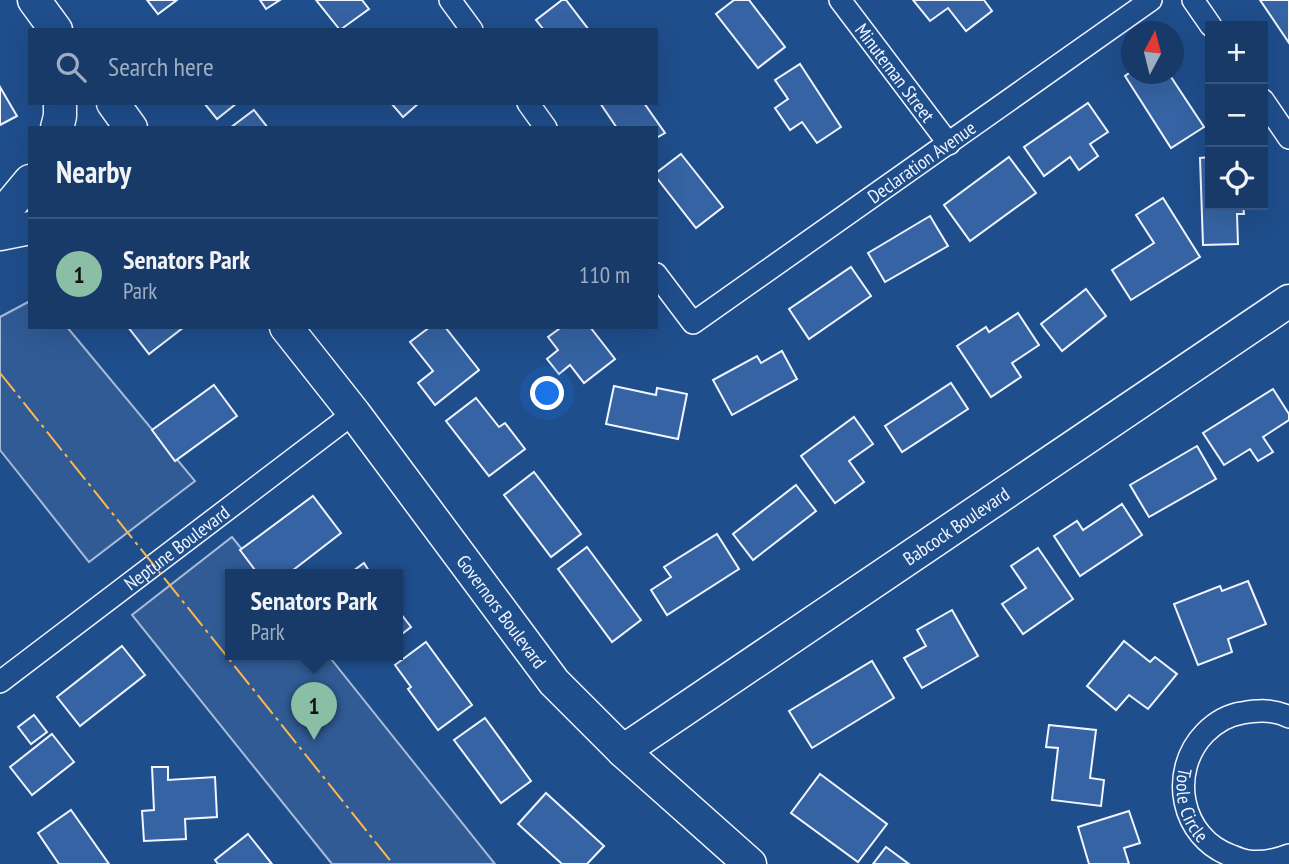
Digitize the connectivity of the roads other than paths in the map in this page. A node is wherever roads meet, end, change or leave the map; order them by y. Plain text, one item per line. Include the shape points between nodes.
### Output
1 (450, 0) edge
2 (840, 0) edge
3 (1151, 0) edge
4 (1193, 0) edge
5 (1208, 21) edge
6 (471, 28) edge
7 (60, 105) edge
8 (114, 105) edge
9 (529, 105) edge
10 (1268, 107) edge
11 (58, 126) edge
12 (130, 126) edge
13 (545, 126) edge
14 (1289, 138) edge
15 (949, 144) junction
16 (28, 183) edge
17 (28, 213) edge
18 (0, 217) edge
19 (0, 228) edge
20 (28, 228) edge
21 (0, 234) edge
22 (658, 277) edge
23 (1289, 301) edge
24 (288, 329) edge
25 (354, 413) junction
26 (0, 682) edge
27 (1289, 717) edge
28 (623, 751) junction
29 (1289, 855) edge
30 (750, 864) edge

1 - 6 street
2 - 15 street, Minuteman Street
3 - 15 street, Declaration Avenue
4 - 5 street
7 - 11 main road
8 - 12 main road
9 - 13 street
10 - 14 street
15 - 22 street, Declaration Avenue via 693,323
16 - 18 main road
17 - 19 main road
20 - 21 main road
23 - 28 main road, Babcock Boulevard
24 - 25 main road, Governors Boulevard
25 - 26 street, Neptune Boulevard
25 - 28 main road, Governors Boulevard via 554,682
27 - 29 street, Toole Circle via 1258,710 1234,714 1213,725 1196,742 1186,764 1183,788 1188,813 1201,836 1222,852 1247,861 1273,861
28 - 30 main road, Governors Boulevard

